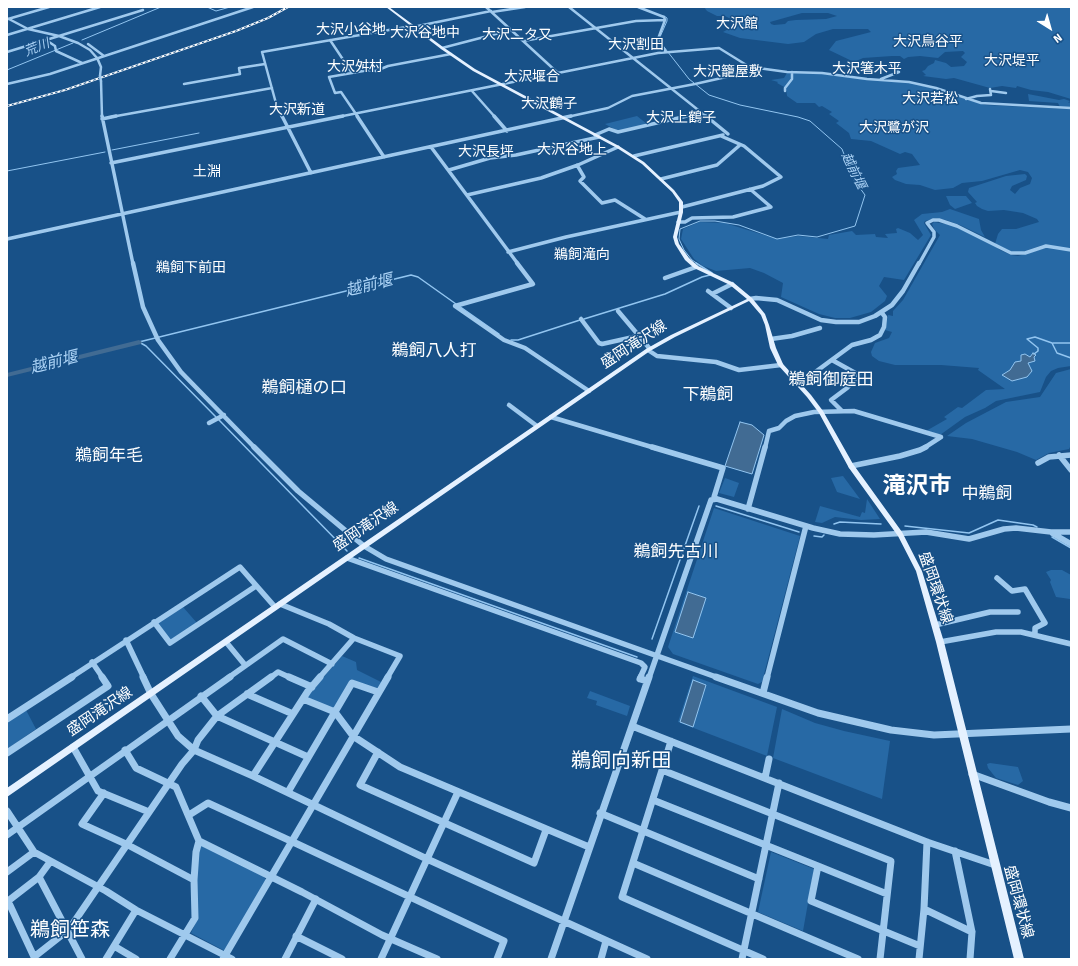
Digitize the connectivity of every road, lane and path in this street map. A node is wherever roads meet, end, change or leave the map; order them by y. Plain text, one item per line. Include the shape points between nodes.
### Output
1 (49, 7) edge
2 (100, 7) edge
3 (137, 7) edge
4 (252, 7) edge
5 (387, 7) edge
6 (486, 7) edge
7 (525, 7) edge
8 (569, 7) edge
9 (638, 7) edge
10 (491, 12) junction
11 (8, 19) edge
12 (665, 20) junction
13 (413, 26) junction
14 (594, 28) junction
15 (28, 29) junction
16 (511, 30) junction
17 (7, 35) edge
18 (59, 36) junction
19 (46, 40) junction
20 (330, 40) junction
21 (523, 41) junction
22 (78, 43) junction
23 (442, 48) junction
24 (667, 51) junction
25 (7, 52) edge
26 (450, 54) junction
27 (104, 56) junction
28 (633, 59) junction
29 (82, 63) junction
30 (890, 63) dead end
31 (265, 64) junction
32 (758, 68) junction
33 (792, 72) junction
34 (352, 73) junction
35 (559, 74) junction
36 (879, 80) junction
37 (7, 84) edge
38 (184, 84) dead end
39 (502, 85) junction
40 (272, 88) junction
41 (670, 88) junction
42 (785, 90) dead end
43 (472, 91) junction
44 (1006, 93) dead end
45 (966, 99) junction
46 (1071, 108) edge
47 (702, 113) junction
48 (356, 114) junction
49 (564, 118) junction
50 (102, 119) junction
51 (288, 127) junction
52 (507, 131) junction
53 (597, 136) junction
54 (721, 136) junction
55 (740, 144) junction
56 (431, 147) junction
57 (618, 147) junction
58 (634, 156) junction
59 (384, 157) junction
60 (110, 162) junction
61 (577, 165) junction
62 (448, 170) junction
63 (311, 173) junction
64 (661, 179) junction
65 (750, 189) junction
66 (467, 195) junction
67 (681, 209) junction
68 (122, 214) junction
69 (645, 220) junction
70 (678, 222) junction
71 (7, 239) edge
72 (1071, 250) edge
73 (508, 252) junction
74 (696, 267) junction
75 (665, 278) dead end
76 (732, 284) junction
77 (750, 300) junction
78 (731, 308) junction
79 (618, 311) dead end
80 (882, 313) junction
81 (581, 320) dead end
82 (820, 328) dead end
83 (638, 336) junction
84 (771, 339) junction
85 (649, 350) junction
86 (832, 360) junction
87 (781, 365) junction
88 (799, 384) junction
89 (589, 391) junction
90 (509, 405) dead end
91 (842, 411) junction
92 (821, 412) junction
93 (219, 417) junction
94 (551, 417) junction
95 (209, 422) dead end
96 (537, 426) junction
97 (1059, 455) junction
98 (1071, 455) edge
99 (1038, 463) dead end
100 (851, 466) junction
101 (1071, 470) edge
102 (717, 499) junction
103 (748, 509) junction
104 (806, 526) junction
105 (1051, 532) junction
106 (1071, 532) edge
107 (900, 534) junction
108 (1071, 544) edge
109 (364, 546) junction
110 (347, 558) junction
111 (997, 578) dead end
112 (256, 586) junction
113 (277, 606) junction
114 (1018, 612) dead end
115 (154, 622) junction
116 (935, 625) junction
117 (1035, 635) junction
118 (354, 638) junction
119 (126, 640) junction
120 (226, 642) junction
121 (940, 642) junction
122 (1071, 644) edge
123 (656, 656) junction
124 (92, 662) junction
125 (332, 664) junction
126 (245, 665) junction
127 (647, 681) junction
128 (312, 687) junction
129 (378, 692) junction
130 (763, 693) junction
131 (151, 694) junction
132 (247, 694) junction
133 (201, 696) junction
134 (303, 699) junction
135 (335, 712) junction
136 (293, 714) junction
137 (217, 716) junction
138 (7, 719) edge
139 (167, 720) junction
140 (632, 726) junction
141 (1071, 729) edge
142 (962, 734) junction
143 (354, 736) junction
144 (671, 741) junction
145 (275, 742) junction
146 (73, 747) junction
147 (125, 750) junction
148 (194, 750) junction
149 (378, 752) junction
150 (7, 753) edge
151 (308, 757) junction
152 (769, 759) dead end
153 (662, 770) junction
154 (972, 774) junction
155 (89, 776) junction
156 (253, 776) junction
157 (765, 778) junction
158 (170, 783) junction
159 (779, 783) junction
160 (288, 792) junction
161 (458, 792) junction
162 (7, 793) edge
163 (104, 794) junction
164 (653, 800) junction
165 (314, 805) junction
166 (1071, 808) edge
167 (7, 811) edge
168 (148, 812) junction
169 (600, 813) junction
170 (189, 815) junction
171 (772, 815) junction
172 (444, 822) junction
173 (17, 828) junction
174 (546, 830) junction
175 (643, 831) junction
176 (7, 835) edge
177 (199, 841) junction
178 (293, 842) junction
179 (927, 842) junction
180 (128, 845) junction
181 (766, 845) junction
182 (589, 847) junction
183 (955, 851) junction
184 (34, 852) junction
185 (427, 859) junction
186 (50, 862) junction
187 (633, 863) junction
188 (995, 865) junction
189 (818, 866) junction
190 (7, 872) edge
191 (39, 876) junction
192 (271, 878) junction
193 (759, 879) junction
194 (194, 880) junction
195 (97, 887) junction
196 (887, 894) junction
197 (409, 897) junction
198 (316, 899) junction
199 (924, 909) junction
200 (136, 910) junction
201 (752, 914) junction
202 (564, 920) junction
203 (883, 930) junction
204 (67, 931) junction
205 (972, 932) junction
206 (185, 934) junction
207 (296, 936) junction
208 (390, 938) junction
209 (606, 941) junction
210 (114, 946) junction
211 (920, 946) junction
212 (744, 951) junction
213 (35, 958) edge
214 (227, 958) edge
215 (82, 959) edge
216 (106, 959) edge
217 (136, 959) edge
218 (170, 959) edge
219 (285, 959) edge
220 (342, 959) edge
221 (381, 959) edge
222 (437, 959) edge
223 (497, 959) edge
224 (550, 959) edge
225 (601, 959) edge
226 (647, 959) edge
227 (742, 959) edge
228 (763, 959) edge
229 (858, 959) edge
230 (880, 959) edge
231 (919, 959) edge
232 (970, 959) edge
233 (1019, 959) edge

1 - 11 street
2 - 15 street
3 - 18 street via 143,10
4 - 27 street
5 - 13 main road
6 - 10 street
7 - 10 street
8 - 14 street
9 - 12 street
10 - 13 street
10 - 16 street
11 - 15 street
12 - 14 street via 636,21
12 - 24 street via 658,39
13 - 20 street
13 - 23 main road
14 - 21 street
14 - 28 street
15 - 17 street
15 - 18 street
16 - 21 street
16 - 23 street
18 - 19 street
18 - 22 street
19 - 25 street
19 - 29 street via 55,46 56,50
20 - 31 street via 262,52
20 - 34 street
21 - 35 street
22 - 27 street via 85,42
22 - 50 street, bridge via 90,50 101,67
23 - 26 main road
24 - 28 street
24 - 32 street via 719,48 748,66
26 - 34 street via 388,66 376,71
26 - 39 main road
27 - 29 street
28 - 35 street
28 - 41 street
29 - 37 street
30 - 36 street via 899,72
31 - 38 street via 239,68 240,74
31 - 40 street
32 - 33 street
32 - 41 street
33 - 36 street via 822,72
33 - 42 street via 792,79
34 - 48 street via 329,77 335,93 341,92
35 - 39 street
36 - 45 street via 909,82
39 - 43 street
39 - 49 main road
40 - 50 street
40 - 51 street via 277,107
41 - 47 street
41 - 49 street via 632,96 608,108
43 - 48 street
43 - 52 street
44 - 45 street via 991,90 991,95
45 - 46 street via 994,105
47 - 53 street via 618,132 610,129
47 - 54 street via 728,134
48 - 51 street
48 - 59 street
49 - 52 street
49 - 53 main road
50 - 60 street
51 - 60 street
51 - 63 street
52 - 56 street
53 - 57 main road
53 - 62 street via 516,155 490,158
54 - 55 street
54 - 58 street
55 - 64 street via 717,165
55 - 65 street via 781,177
56 - 59 street
56 - 62 street
57 - 58 main road
57 - 61 street
58 - 64 main road
59 - 63 street
60 - 68 street
61 - 66 street via 541,178
61 - 69 street via 584,177 580,181 602,203 615,200
62 - 66 street
63 - 68 street
64 - 67 main road via 678,196
65 - 67 street
65 - 70 street via 772,207 733,217 692,218
66 - 73 street
67 - 69 street
67 - 70 main road, 盛岡環状線
68 - 71 street
68 - 93 street via 143,307 157,338 181,372
69 - 73 street
70 - 74 main road, 盛岡環状線 via 675,231 677,244 687,260
72 - 80 street via 1046,246 1025,253 1011,253 957,226 930,220 927,223 934,232 934,237 904,291
73 - 89 street via 533,284 455,306 504,340 525,348
74 - 75 street
74 - 76 main road, 盛岡環状線
76 - 77 main road, 盛岡環状線
76 - 78 street via 710,293
77 - 78 main road, 盛岡滝沢線
77 - 80 street via 777,300 821,320 836,322 859,322
77 - 84 main road, 盛岡環状線 via 763,315
78 - 85 main road, 盛岡滝沢線
79 - 83 street
80 - 86 street via 886,317 880,335 856,343
81 - 83 street via 602,344
82 - 84 street
83 - 85 street
84 - 87 main road, 盛岡環状線
85 - 87 street via 657,356 716,362 740,370
85 - 89 main road, 盛岡滝沢線
86 - 88 street
86 - 91 street via 859,375 831,400
87 - 88 main road, 盛岡環状線
88 - 92 main road, 盛岡環状線
89 - 94 main road, 盛岡滝沢線
90 - 96 street
91 - 92 street
91 - 100 street via 864,413 941,437 920,450
92 - 100 main road, 盛岡環状線
92 - 103 street via 803,413 770,431
93 - 95 street
93 - 109 street via 298,491
94 - 96 main road, 盛岡滝沢線
94 - 102 street via 721,467 723,468 714,497
96 - 109 main road, 盛岡滝沢線
97 - 98 street
97 - 99 street
97 - 101 street
100 - 107 main road, 盛岡環状線
102 - 103 street
102 - 123 street via 710,500
103 - 104 street
104 - 107 street via 840,534
104 - 130 street
105 - 106 street
105 - 107 street via 1004,529 969,539 926,532
105 - 108 street
107 - 116 main road, 盛岡環状線 via 919,571
109 - 110 main road, 盛岡滝沢線
109 - 123 street via 386,559 414,570
110 - 113 main road, 盛岡滝沢線
110 - 127 street via 642,663 644,667 640,679
111 - 117 street via 1012,591 1025,589 1046,622 1035,628
112 - 113 street
112 - 115 street via 240,567
112 - 115 street via 170,643
113 - 118 street via 329,624
113 - 120 main road, 盛岡滝沢線
114 - 116 street via 990,612
115 - 119 street
116 - 121 main road, 盛岡環状線
117 - 121 street via 996,632
117 - 122 street
118 - 125 street
118 - 129 street via 400,656
119 - 124 street
119 - 131 street
120 - 126 street
120 - 131 main road, 盛岡滝沢線
121 - 142 main road, 盛岡環状線
123 - 127 street
123 - 130 street
124 - 138 street
124 - 150 street via 108,686
125 - 126 street via 282,639
125 - 128 street
126 - 133 street
127 - 140 street
128 - 132 street via 278,672
128 - 134 street
129 - 135 street via 352,683
129 - 143 street
130 - 142 street via 818,713 891,730 934,735
131 - 139 street
131 - 146 main road, 盛岡滝沢線
132 - 136 street
132 - 137 street
133 - 137 street
133 - 139 street
134 - 135 street
134 - 136 street
135 - 143 street
135 - 151 street
136 - 145 street
137 - 145 street
137 - 148 street via 198,740
139 - 147 street
139 - 148 street via 178,736
140 - 144 street
140 - 169 street
141 - 142 street
142 - 154 main road, 盛岡環状線
143 - 149 street
143 - 165 street
144 - 153 street
144 - 157 street
145 - 151 street
145 - 156 street
146 - 155 street
146 - 162 main road, 盛岡滝沢線
147 - 155 street
147 - 158 street via 136,768
148 - 156 street
148 - 158 street
149 - 161 street via 400,767
149 - 172 street via 360,785
151 - 160 street
152 - 157 street
153 - 164 street
153 - 171 street
154 - 166 street
154 - 188 main road, 盛岡環状線
155 - 163 street via 98,791
155 - 173 street
156 - 160 street
157 - 159 street
158 - 168 street
158 - 170 street via 176,786
159 - 171 street
159 - 179 street
160 - 165 street
161 - 172 street
161 - 174 street
163 - 168 street
163 - 180 street via 82,824
164 - 175 street
164 - 181 street
165 - 178 street
165 - 185 street
167 - 173 street
168 - 180 street
169 - 175 street
169 - 182 street
170 - 177 street
170 - 178 street via 208,803
171 - 181 street
171 - 196 street via 891,861
172 - 174 street via 534,863
172 - 185 street
173 - 176 street
173 - 184 street
174 - 182 street
175 - 187 street
175 - 193 street
177 - 192 street
177 - 194 street
178 - 192 street
178 - 197 street
179 - 183 street
179 - 199 street
180 - 194 street
180 - 195 street
181 - 189 street
181 - 193 street
182 - 202 street
183 - 188 street
183 - 205 street
184 - 186 street
184 - 190 street
185 - 197 street
185 - 202 street
186 - 191 street
186 - 195 street
187 - 201 street
187 - 212 street via 622,897
188 - 233 main road, 盛岡環状線
189 - 196 street
189 - 203 street via 811,901
191 - 204 street
191 - 213 street via 8,901
192 - 198 street
192 - 214 street
193 - 201 street
194 - 206 street via 195,918
195 - 200 street
195 - 204 street
196 - 203 street
197 - 208 street
197 - 223 street via 504,941
198 - 207 street
198 - 208 street
199 - 205 street
199 - 211 street
200 - 206 street
200 - 210 street
201 - 212 street
201 - 229 street
202 - 209 street
202 - 224 street
203 - 211 street
203 - 230 street
204 - 213 street
204 - 215 street
205 - 232 street
206 - 214 street
206 - 218 street
207 - 219 street
207 - 220 street
208 - 221 street
208 - 222 street
209 - 225 street
209 - 226 street
210 - 216 street
210 - 217 street
211 - 231 street
212 - 227 street
212 - 228 street

